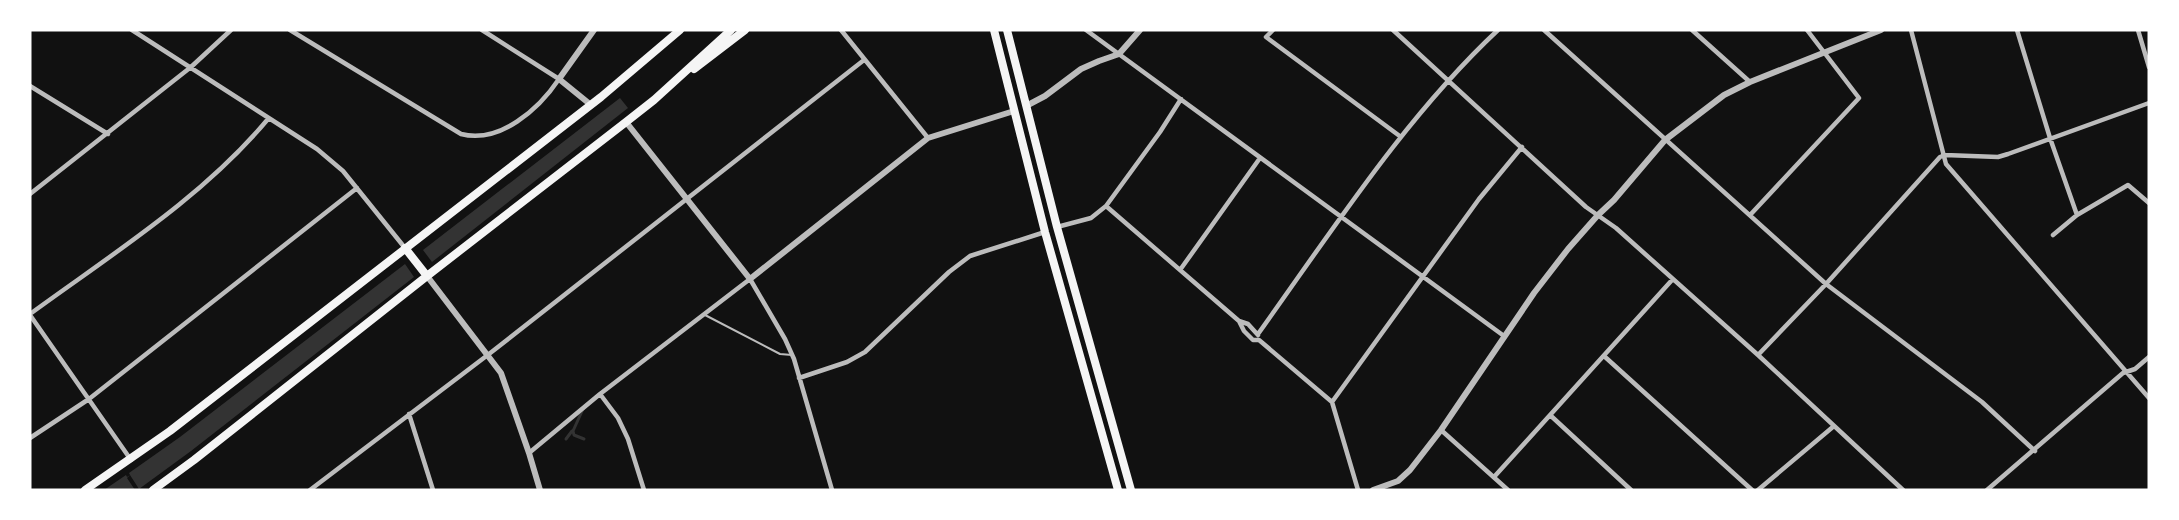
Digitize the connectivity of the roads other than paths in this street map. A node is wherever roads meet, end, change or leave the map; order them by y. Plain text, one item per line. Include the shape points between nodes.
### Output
1 (132, 30) edge
2 (231, 30) edge
3 (290, 30) edge
4 (482, 30) edge
5 (594, 30) edge
6 (673, 30) edge
7 (680, 30) edge
8 (731, 30) edge
9 (745, 30) edge
10 (841, 30) edge
11 (994, 30) edge
12 (1006, 30) edge
13 (1086, 30) edge
14 (1140, 30) edge
15 (1272, 30) edge
16 (1393, 30) edge
17 (1498, 30) edge
18 (1544, 30) edge
19 (1692, 30) edge
20 (1807, 30) edge
21 (1881, 30) edge
22 (1911, 30) edge
23 (2017, 30) edge
24 (2138, 30) edge
25 (662, 45) junction
26 (1824, 51) junction
27 (1119, 54) junction
28 (864, 60) junction
29 (191, 67) junction
30 (2149, 67) edge
31 (559, 79) junction
32 (1448, 80) junction
33 (1750, 82) junction
34 (30, 86) edge
35 (654, 99) junction
36 (1181, 99) junction
37 (2149, 103) edge
38 (591, 105) junction
39 (1026, 106) junction
40 (1014, 111) junction
41 (268, 119) junction
42 (626, 122) junction
43 (108, 134) junction
44 (1401, 137) junction
45 (928, 138) junction
46 (2050, 138) junction
47 (1665, 140) junction
48 (1522, 147) junction
49 (1945, 155) junction
50 (1260, 158) junction
51 (357, 188) junction
52 (30, 194) edge
53 (686, 198) junction
54 (2149, 203) edge
55 (1106, 206) junction
56 (1751, 214) junction
57 (2076, 214) junction
58 (1598, 215) junction
59 (1342, 218) junction
60 (1058, 227) junction
61 (1045, 232) junction
62 (2053, 235) dead end
63 (405, 248) junction
64 (1180, 270) junction
65 (425, 273) junction
66 (1423, 277) junction
67 (750, 279) junction
68 (1672, 280) junction
69 (1826, 284) junction
70 (704, 314) junction
71 (30, 315) edge
72 (1239, 321) junction
73 (1258, 334) junction
74 (1504, 336) junction
75 (1259, 340) junction
76 (489, 354) junction
77 (792, 355) junction
78 (1758, 355) junction
79 (1604, 356) junction
80 (2149, 357) edge
81 (2126, 371) junction
82 (799, 378) junction
83 (600, 394) junction
84 (2149, 398) edge
85 (89, 399) junction
86 (1332, 402) junction
87 (409, 414) junction
88 (1550, 415) junction
89 (1834, 426) junction
90 (1441, 430) junction
91 (30, 438) edge
92 (2035, 451) junction
93 (529, 453) junction
94 (131, 460) junction
95 (1494, 477) junction
96 (85, 490) edge
97 (153, 490) edge
98 (310, 490) edge
99 (433, 490) edge
100 (540, 490) edge
101 (644, 490) edge
102 (832, 490) edge
103 (1118, 490) edge
104 (1131, 490) edge
105 (1358, 490) edge
106 (1373, 490) edge
107 (1508, 490) edge
108 (1631, 490) edge
109 (1752, 490) edge
110 (1758, 490) edge
111 (1903, 490) edge
112 (1987, 490) edge

1 - 29 street
2 - 29 street
3 - 31 street via 461,134 471,136 486,135 518,120
4 - 31 street
5 - 31 street
6 - 25 highway
7 - 25 highway
8 - 35 highway
9 - 35 highway
10 - 28 street
11 - 40 highway
12 - 39 highway
13 - 27 street
14 - 27 street
15 - 44 street via 1266,37
16 - 32 street
17 - 32 street
18 - 47 street
19 - 33 street
20 - 26 street
21 - 26 street
22 - 49 street
23 - 46 street
24 - 30 street
25 - 38 highway
26 - 33 street
26 - 56 street via 1859,98
27 - 36 street
27 - 39 street via 1081,69
28 - 45 street
28 - 53 street
29 - 41 street
29 - 43 street
31 - 38 street
32 - 44 street
32 - 48 street
33 - 47 street via 1724,95
34 - 43 street
35 - 42 highway
36 - 50 street
36 - 55 street
37 - 46 street
38 - 63 highway
39 - 60 highway
40 - 45 street
40 - 61 highway
41 - 51 street via 317,149
41 - 71 street via 202,186
42 - 53 street
42 - 65 highway
43 - 52 street
44 - 59 street
45 - 67 street
46 - 49 street via 1998,157
46 - 57 street
47 - 56 street
47 - 58 street
48 - 58 street
48 - 66 street
49 - 69 street
49 - 81 street via 1946,164
50 - 59 street
50 - 64 street
51 - 63 street
51 - 85 street
53 - 67 street
53 - 76 street
54 - 57 street via 2128,185
55 - 60 street via 1091,218
55 - 64 street
56 - 69 street
57 - 62 street
58 - 68 street
58 - 74 street
59 - 66 street
59 - 73 street
60 - 104 highway
61 - 82 street via 970,256 865,352
61 - 103 highway
63 - 65 highway
63 - 94 highway
64 - 72 street
65 - 76 street
65 - 97 highway
66 - 74 street
66 - 86 street
67 - 70 street
67 - 77 street
68 - 78 street
68 - 79 street
69 - 78 street
69 - 92 street via 1982,402
70 - 77 lane via 780,354
70 - 83 street
71 - 85 street
72 - 73 street
72 - 75 street via 1253,340
73 - 75 street
74 - 90 street
75 - 86 street
76 - 87 street
76 - 93 street via 501,373
77 - 82 street
78 - 89 street
79 - 88 street
79 - 109 street
80 - 81 street
81 - 84 street
81 - 92 street
82 - 102 street
83 - 93 street
83 - 101 street via 628,439
85 - 91 street
85 - 94 street
86 - 105 street
87 - 98 street
87 - 99 street
88 - 95 street
88 - 108 street
89 - 110 street
89 - 111 street
90 - 95 street
90 - 106 street via 1398,481
92 - 112 street
93 - 100 street
94 - 96 highway
95 - 107 street

